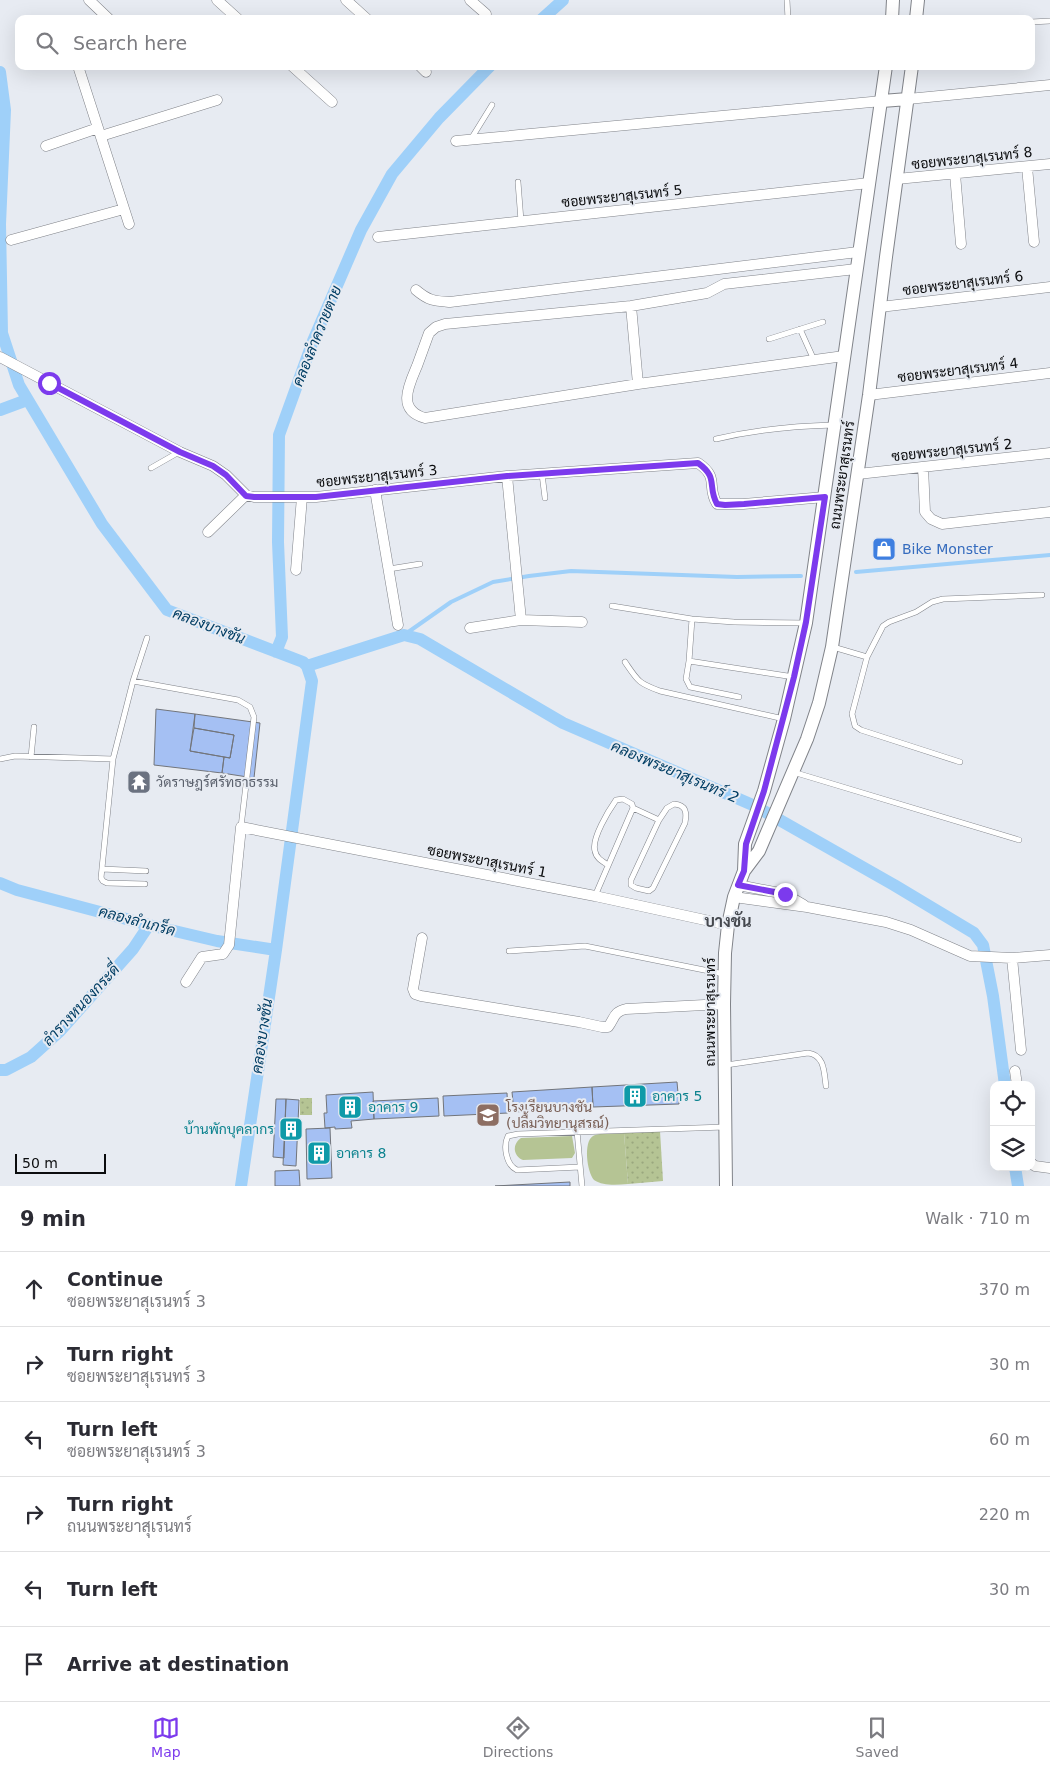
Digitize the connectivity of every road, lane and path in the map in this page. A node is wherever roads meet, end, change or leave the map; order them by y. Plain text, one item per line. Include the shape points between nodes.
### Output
1 (88, 0) edge
2 (217, 0) edge
3 (346, 0) edge
4 (470, 0) edge
5 (787, 0) edge
6 (893, 0) edge
7 (918, 0) edge
8 (486, 14) dead end
9 (104, 15) edge
10 (234, 15) edge
11 (363, 15) edge
12 (788, 15) edge
13 (892, 15) edge
14 (916, 15) edge
15 (1050, 21) edge
16 (1035, 22) edge
17 (79, 70) edge
18 (296, 70) edge
19 (886, 70) edge
20 (912, 70) edge
21 (1050, 85) edge
22 (908, 99) junction
23 (217, 100) dead end
24 (882, 101) junction
25 (332, 102) dead end
26 (492, 105) dead end
27 (99, 132) junction
28 (470, 140) junction
29 (456, 141) dead end
30 (46, 146) dead end
31 (1050, 164) edge
32 (1027, 167) junction
33 (955, 174) junction
34 (897, 179) junction
35 (518, 182) dead end
36 (869, 183) junction
37 (124, 209) junction
38 (521, 221) junction
39 (129, 224) dead end
40 (378, 237) dead end
41 (11, 240) dead end
42 (1034, 242) dead end
43 (961, 244) dead end
44 (858, 252) junction
45 (856, 269) junction
46 (1050, 287) edge
47 (416, 290) dead end
48 (631, 306) junction
49 (880, 307) junction
50 (823, 322) dead end
51 (800, 329) junction
52 (769, 339) dead end
53 (844, 356) junction
54 (0, 357) edge
55 (815, 360) junction
56 (1050, 373) edge
57 (638, 384) junction
58 (869, 395) junction
59 (834, 425) junction
60 (716, 439) dead end
61 (180, 452) junction
62 (1050, 453) edge
63 (922, 467) junction
64 (151, 468) dead end
65 (542, 473) junction
66 (858, 474) junction
67 (507, 476) junction
68 (375, 490) junction
69 (250, 496) junction
70 (825, 497) junction
71 (299, 498) junction
72 (545, 498) dead end
73 (1050, 512) edge
74 (208, 532) dead end
75 (420, 564) dead end
76 (388, 569) junction
77 (296, 570) dead end
78 (1042, 595) dead end
79 (612, 606) dead end
80 (692, 619) junction
81 (521, 620) junction
82 (582, 622) dead end
83 (806, 622) junction
84 (398, 625) dead end
85 (470, 628) dead end
86 (147, 638) dead end
87 (832, 647) junction
88 (867, 657) junction
89 (689, 661) junction
90 (625, 662) dead end
91 (794, 677) junction
92 (133, 681) junction
93 (738, 698) dead end
94 (784, 719) junction
95 (34, 727) dead end
96 (31, 757) junction
97 (0, 759) edge
98 (113, 759) junction
99 (960, 762) dead end
100 (793, 772) junction
101 (633, 808) junction
102 (659, 820) junction
103 (240, 827) junction
104 (1019, 840) dead end
105 (608, 865) junction
106 (102, 869) junction
107 (146, 871) dead end
108 (744, 871) junction
109 (145, 884) dead end
110 (738, 885) junction
111 (594, 896) junction
112 (734, 897) junction
113 (807, 907) junction
114 (728, 925) junction
115 (422, 938) dead end
116 (509, 951) dead end
117 (1050, 955) edge
118 (1012, 958) junction
119 (724, 974) junction
120 (186, 982) dead end
121 (724, 1004) junction
122 (1021, 1050) dead end
123 (725, 1065) junction
124 (1015, 1071) dead end
125 (1016, 1081) edge
126 (826, 1086) dead end
127 (726, 1127) junction
128 (577, 1131) junction
129 (1035, 1166) edge
130 (580, 1167) junction
131 (1050, 1168) edge
132 (582, 1186) edge
133 (726, 1186) edge

1 - 9 street
2 - 10 street
3 - 11 street
4 - 8 street
5 - 12 lane
6 - 13 street
7 - 14 street
15 - 16 lane
17 - 27 street
18 - 25 street
19 - 24 street, ถนนพระยาสุเรนทร์
20 - 22 street, ถนนพระยาสุเรนทร์
21 - 22 street
22 - 24 street
22 - 34 street, ถนนพระยาสุเรนทร์
23 - 27 street
24 - 28 street
24 - 36 street, ถนนพระยาสุเรนทร์
26 - 28 lane
27 - 30 street
27 - 37 street
28 - 29 street
31 - 32 street, ซอยพระยาสุเรนทร์ 8
32 - 33 street, ซอยพระยาสุเรนทร์ 8
32 - 42 street
33 - 34 street, ซอยพระยาสุเรนทร์ 8
33 - 43 street
34 - 49 street, ถนนพระยาสุเรนทร์
35 - 38 lane
36 - 38 street, ซอยพระยาสุเรนทร์ 5
36 - 44 street, ถนนพระยาสุเรนทร์
37 - 39 street
37 - 41 street
38 - 40 street, ซอยพระยาสุเรนทร์ 5
44 - 45 street, ถนนพระยาสุเรนทร์
44 - 47 street via 450,302 426,298
45 - 48 street via 724,284 708,292
45 - 53 street, ถนนพระยาสุเรนทร์
46 - 49 street, ซอยพระยาสุเรนทร์ 6
48 - 57 street
48 - 57 street via 436,327 429,333 407,398 410,409 425,418
49 - 58 street, ถนนพระยาสุเรนทร์
50 - 51 lane
51 - 52 lane
51 - 55 lane
53 - 55 street
53 - 59 street, ถนนพระยาสุเรนทร์
54 - 61 street
55 - 57 street
56 - 58 street, ซอยพระยาสุเรนทร์ 4
58 - 66 street, ถนนพระยาสุเรนทร์
59 - 60 lane via 799,426
59 - 70 street, ถนนพระยาสุเรนทร์
61 - 64 lane
61 - 69 street via 213,466
62 - 63 street, ซอยพระยาสุเรนทร์ 2
63 - 66 street, ซอยพระยาสุเรนทร์ 2
63 - 73 street via 925,512 942,524
65 - 67 street, ซอยพระยาสุเรนทร์ 3
65 - 70 street, ซอยพระยาสุเรนทร์ 3 via 698,463 708,470 717,504
65 - 72 lane
66 - 87 street, ถนนพระยาสุเรนทร์
67 - 68 street, ซอยพระยาสุเรนทร์ 3
67 - 81 street
68 - 71 street, ซอยพระยาสุเรนทร์ 3
68 - 76 street
69 - 71 street, ซอยพระยาสุเรนทร์ 3
69 - 74 street
70 - 83 street, ถนนพระยาสุเรนทร์
71 - 77 street
75 - 76 lane
76 - 84 street
78 - 88 lane via 932,602 883,626
79 - 80 lane
80 - 83 lane
80 - 89 lane
81 - 82 street
81 - 85 street
83 - 91 street, ถนนพระยาสุเรนทร์
86 - 92 lane
87 - 88 lane
87 - 100 street, ถนนพระยาสุเรนทร์ via 819,703
88 - 99 lane via 852,714 855,726
89 - 91 lane
89 - 93 lane via 686,679 690,687
90 - 94 lane via 646,686
91 - 94 street, ถนนพระยาสุเรนทร์
92 - 98 lane
92 - 103 lane via 238,700 250,707 254,717
94 - 108 street, ถนนพระยาสุเรนทร์ via 746,844
95 - 96 lane
96 - 97 lane
96 - 98 lane
98 - 106 lane
100 - 104 lane
100 - 108 street, ถนนพระยาสุเรนทร์ via 759,851
101 - 102 lane
101 - 105 lane
101 - 105 lane via 623,798 616,800 597,835 595,852
102 - 102 lane via 674,804 684,808 685,823 657,882 649,891 636,888 631,885 631,880
103 - 111 street, ซอยพระยาสุเรนทร์ 1
103 - 120 street via 229,945 223,954 202,957
105 - 111 lane
106 - 107 lane
106 - 109 lane via 101,878 106,883
108 - 110 street, ถนนพระยาสุเรนทร์
110 - 112 street, ถนนพระยาสุเรนทร์
110 - 113 street via 785,894
111 - 114 street, ซอยพระยาสุเรนทร์ 1
112 - 113 street
112 - 114 street, ถนนพระยาสุเรนทร์
113 - 118 street via 886,922 970,956
114 - 119 street, ถนนพระยาสุเรนทร์
115 - 121 street via 413,989 421,996 602,1027 608,1027 614,1015 626,1008
116 - 119 lane via 585,946
117 - 118 street
118 - 122 street
119 - 121 street, ถนนพระยาสุเรนทร์
121 - 123 street, ถนนพระยาสุเรนทร์
123 - 126 lane via 816,1054 820,1058
123 - 127 street, ถนนพระยาสุเรนทร์
124 - 125 street
127 - 128 lane
127 - 133 street, ถนนพระยาสุเรนทร์
128 - 130 lane
128 - 130 lane via 512,1134 506,1140 506,1147 508,1161 517,1170
129 - 131 street
130 - 132 lane

